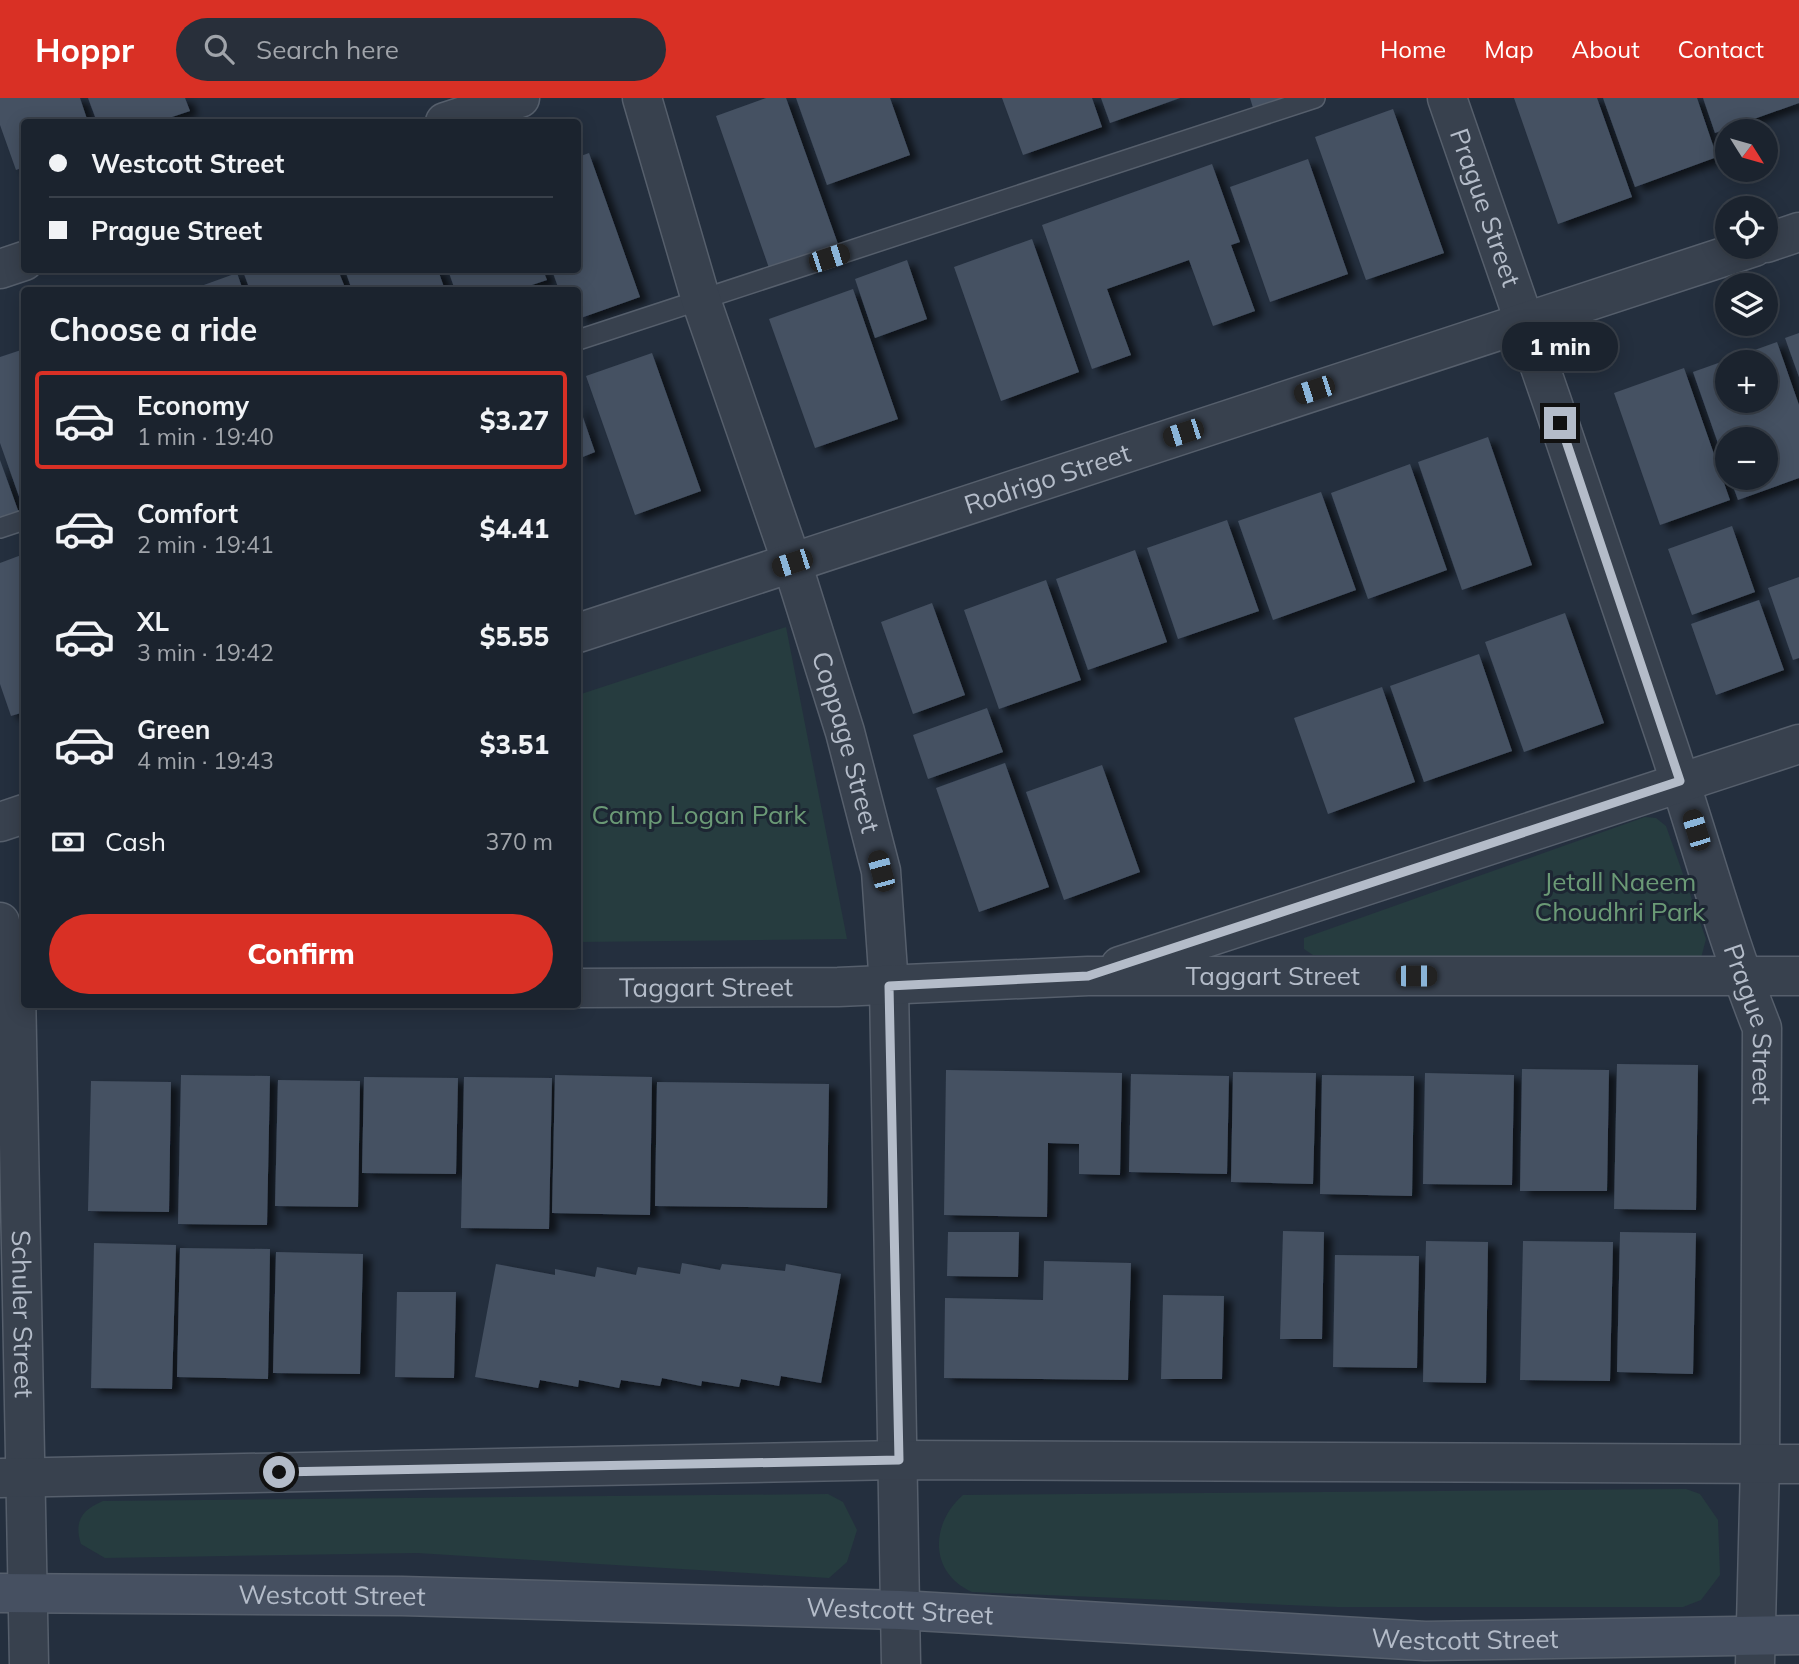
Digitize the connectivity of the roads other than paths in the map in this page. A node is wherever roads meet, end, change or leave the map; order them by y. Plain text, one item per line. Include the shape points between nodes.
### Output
1 (520, 98) edge
2 (642, 98) edge
3 (1315, 98) edge
4 (1447, 98) edge
5 (454, 119) edge
6 (1799, 232) edge
7 (1778, 239) edge
8 (1717, 259) edge
9 (21, 262) edge
10 (0, 269) edge
11 (701, 300) junction
12 (1525, 321) junction
13 (581, 339) edge
14 (21, 521) edge
15 (0, 528) edge
16 (792, 563) junction
17 (581, 632) edge
18 (1799, 744) edge
19 (1680, 781) junction
20 (21, 815) edge
21 (0, 822) edge
22 (0, 922) edge
23 (1088, 976) junction
24 (1799, 976) edge
25 (1742, 977) junction
26 (889, 986) junction
27 (14, 988) edge
28 (581, 988) edge
29 (899, 1460) junction
30 (1760, 1464) junction
31 (1799, 1464) edge
32 (13, 1478) edge
33 (14, 1593) edge
34 (900, 1610) junction
35 (1799, 1634) edge
36 (1755, 1649) edge
37 (1595, 1651) edge
38 (29, 1664) edge
39 (901, 1664) edge

1 - 5 street
2 - 11 street, Coppage Street
3 - 11 lane
4 - 12 street, Prague Street
6 - 7 street
8 - 12 street, Rodrigo Street
9 - 10 street
11 - 13 lane
11 - 16 street, Coppage Street
12 - 16 street, Rodrigo Street
12 - 19 street, Prague Street
14 - 15 lane
16 - 17 street, Rodrigo Street
16 - 26 street, Coppage Street via 845,732 881,871
18 - 19 street
19 - 23 street
19 - 25 street, Prague Street
20 - 21 street
22 - 27 street, Schuler Street
23 - 25 street, Taggart Street
23 - 26 street, Taggart Street
24 - 25 street, Taggart Street
25 - 30 street, Prague Street via 1762,1028
26 - 28 street, Taggart Street
26 - 29 street, Coppage Street
27 - 32 street, Schuler Street
29 - 30 street
29 - 32 street
29 - 34 street, Coppage Street
30 - 31 street
30 - 36 street, Prague Street
32 - 33 street, Schuler Street
33 - 34 main road, Westcott Street via 402,1596
33 - 38 street, Schuler Street
34 - 37 main road, Westcott Street
34 - 39 street, Coppage Street
35 - 36 main road, Westcott Street
36 - 37 main road, Westcott Street

